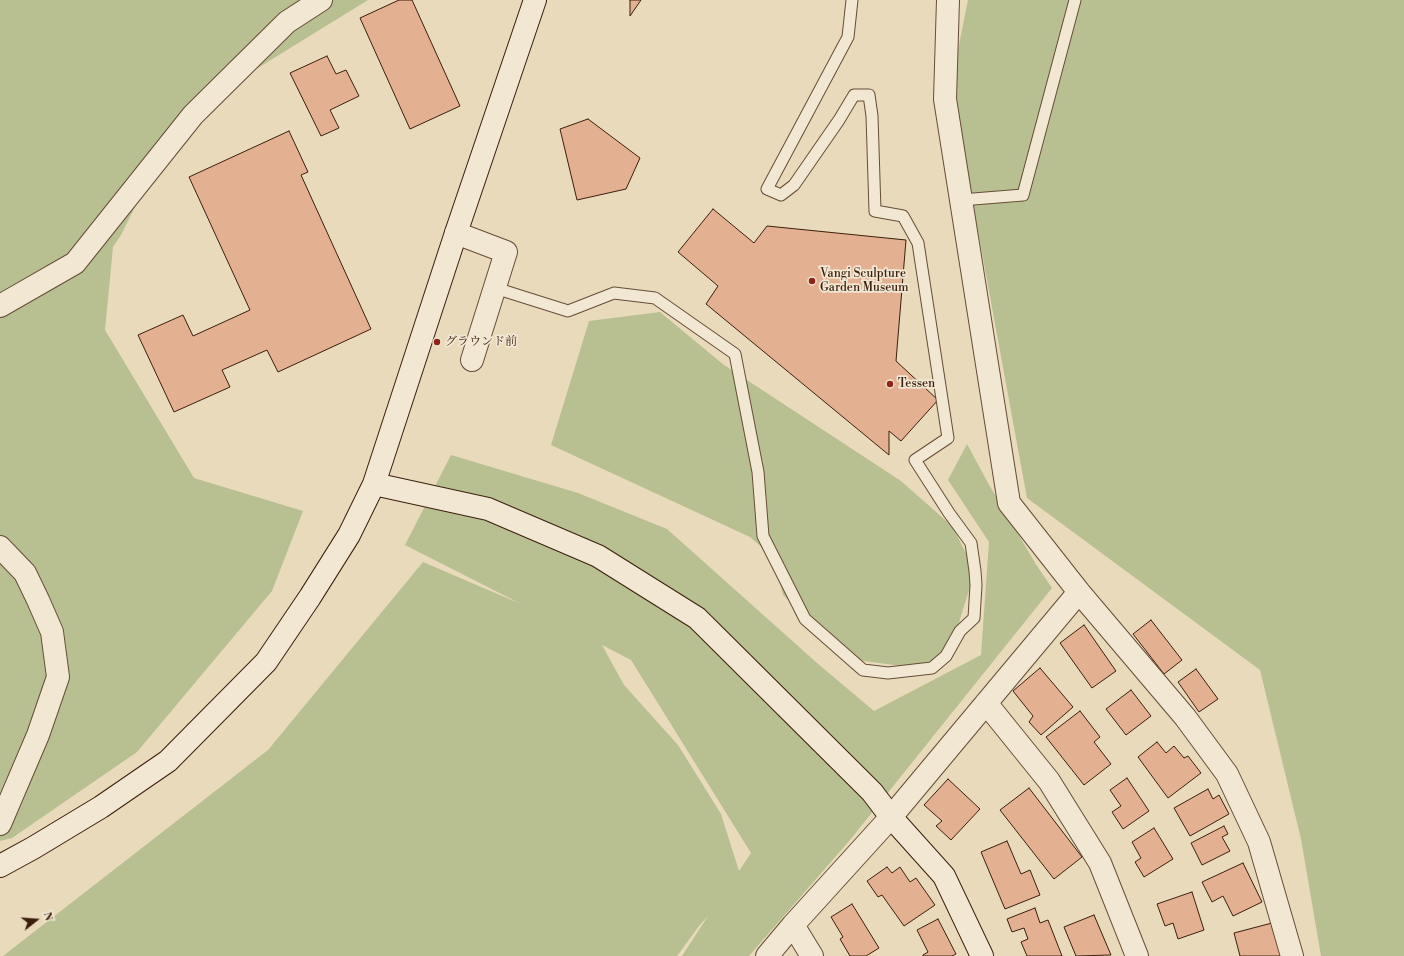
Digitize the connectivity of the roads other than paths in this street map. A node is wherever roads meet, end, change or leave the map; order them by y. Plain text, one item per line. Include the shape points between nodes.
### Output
1 (321, 0) edge
2 (535, 0) edge
3 (852, 0) edge
4 (948, 0) edge
5 (1075, 0) edge
6 (961, 200) junction
7 (456, 233) junction
8 (495, 288) junction
9 (0, 306) edge
10 (472, 360) dead end
11 (374, 484) junction
12 (0, 547) edge
13 (1079, 592) junction
14 (986, 703) junction
15 (891, 817) junction
16 (0, 824) edge
17 (0, 866) edge
18 (793, 925) junction
19 (767, 956) edge
20 (812, 956) edge
21 (982, 956) edge
22 (1137, 956) edge
23 (1292, 956) edge

1 - 9 street via 287,22 193,114 75,263
2 - 7 street
3 - 8 lane via 848,37 767,189 781,195 794,185 854,95 869,95 875,211 903,216 918,243 948,438 915,460 971,543 975,571 974,618 960,631 946,656 932,668 888,674 863,670 805,619 762,536 758,472 735,354 655,298 614,293 568,311
4 - 6 street via 945,99
5 - 6 lane via 1023,195
6 - 13 street via 1009,503
7 - 8 street via 506,252
7 - 11 street
8 - 10 street
11 - 15 street via 488,509 598,556 697,618 872,792
11 - 17 street via 349,535 266,662 168,761 101,807
12 - 16 street via 25,573 38,600 52,632 58,678 38,735
13 - 14 street
13 - 23 street via 1185,717 1228,774 1259,842
14 - 15 street
14 - 22 street via 1049,781 1100,863
15 - 18 street
15 - 21 street via 944,876
18 - 19 street
18 - 20 street

